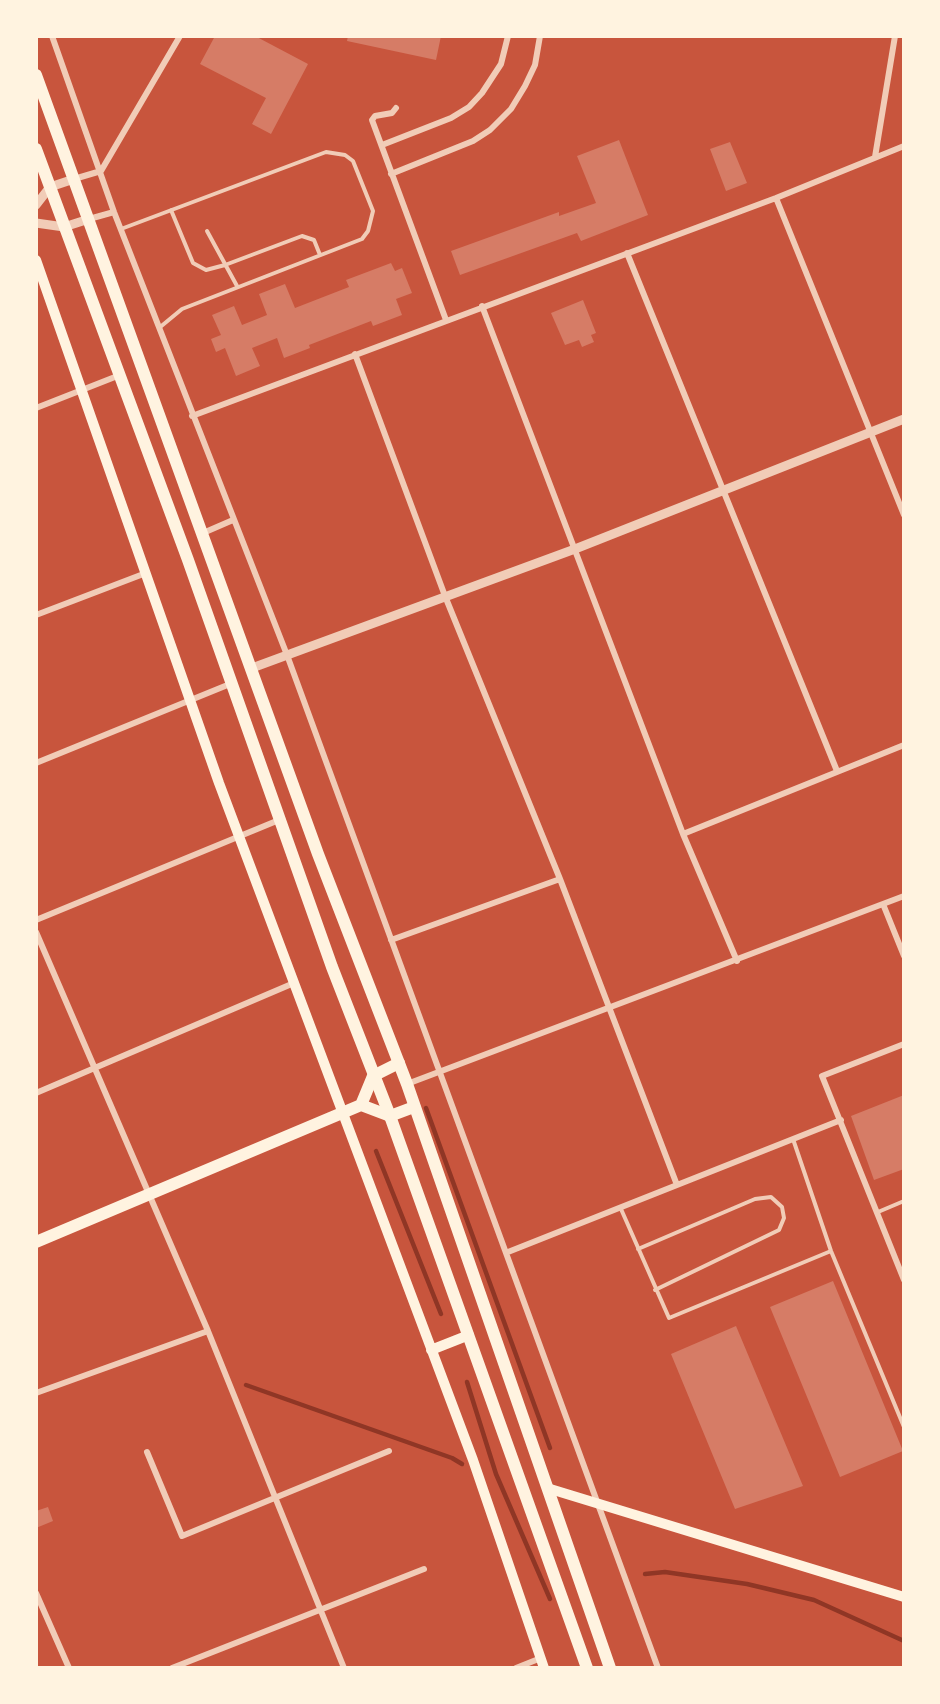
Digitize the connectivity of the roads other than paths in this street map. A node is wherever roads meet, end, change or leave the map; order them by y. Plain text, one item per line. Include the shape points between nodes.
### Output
1 (52, 36) edge
2 (180, 36) edge
3 (508, 36) edge
4 (540, 36) edge
5 (895, 36) edge
6 (36, 75) edge
7 (396, 108) dead end
8 (382, 145) junction
9 (904, 146) edge
10 (36, 149) edge
11 (875, 157) junction
12 (100, 171) junction
13 (391, 174) junction
14 (74, 179) junction
15 (50, 187) junction
16 (776, 198) junction
17 (36, 205) edge
18 (171, 210) junction
19 (114, 212) junction
20 (89, 219) junction
21 (36, 223) edge
22 (64, 227) junction
23 (120, 229) junction
24 (207, 231) dead end
25 (627, 253) junction
26 (320, 255) junction
27 (36, 260) edge
28 (225, 266) junction
29 (237, 286) junction
30 (482, 306) junction
31 (446, 320) junction
32 (159, 329) junction
33 (355, 354) junction
34 (120, 374) junction
35 (82, 389) junction
36 (36, 408) edge
37 (192, 416) junction
38 (904, 419) edge
39 (871, 432) junction
40 (723, 492) junction
41 (904, 515) edge
42 (233, 520) junction
43 (203, 532) junction
44 (575, 549) junction
45 (146, 573) junction
46 (445, 596) junction
47 (36, 615) edge
48 (287, 655) junction
49 (252, 668) junction
50 (230, 684) junction
51 (190, 700) junction
52 (904, 745) edge
53 (36, 763) edge
54 (837, 771) junction
55 (279, 820) junction
56 (683, 834) junction
57 (238, 835) junction
58 (560, 879) junction
59 (904, 896) edge
60 (883, 904) junction
61 (36, 920) edge
62 (36, 932) edge
63 (391, 940) junction
64 (904, 956) edge
65 (737, 960) junction
66 (294, 983) junction
67 (609, 1008) junction
68 (904, 1044) edge
69 (399, 1063) junction
70 (94, 1068) junction
71 (441, 1071) junction
72 (373, 1076) junction
73 (406, 1084) junction
74 (36, 1093) edge
75 (361, 1105) junction
76 (414, 1107) junction
77 (344, 1112) junction
78 (390, 1116) junction
79 (841, 1120) junction
80 (793, 1139) junction
81 (677, 1185) junction
82 (149, 1195) junction
83 (904, 1202) edge
84 (621, 1209) junction
85 (878, 1212) junction
86 (36, 1242) edge
87 (638, 1249) junction
88 (831, 1251) junction
89 (508, 1252) junction
90 (904, 1280) edge
91 (655, 1290) junction
92 (208, 1331) junction
93 (469, 1335) junction
94 (431, 1350) junction
95 (36, 1393) edge
96 (904, 1427) edge
97 (389, 1451) dead end
98 (147, 1452) dead end
99 (547, 1488) junction
100 (276, 1498) junction
101 (598, 1503) junction
102 (424, 1569) dead end
103 (36, 1593) edge
104 (904, 1597) edge
105 (320, 1609) junction
106 (543, 1663) edge
107 (69, 1668) edge
108 (172, 1668) edge
109 (344, 1668) edge
110 (516, 1668) edge
111 (587, 1668) edge
112 (610, 1668) edge
113 (658, 1668) edge

1 - 12 street
2 - 12 street
3 - 8 street via 501,64 469,107
4 - 13 street via 535,65 525,86 511,109 490,130
5 - 11 street
6 - 14 main road
7 - 8 street via 372,120
8 - 13 street
9 - 11 street
10 - 15 main road
11 - 16 street
12 - 14 street
12 - 19 street
13 - 31 street
14 - 15 street
14 - 20 main road
15 - 17 street
15 - 22 main road
16 - 25 street
16 - 39 street
18 - 23 lane
18 - 26 lane via 326,152 336,152 353,161 373,211 362,239
18 - 28 lane via 193,263 206,270
19 - 20 street
19 - 23 street
20 - 22 street
20 - 43 main road
21 - 22 street
22 - 34 main road
23 - 32 street
24 - 28 lane
25 - 30 street
25 - 40 street
26 - 28 lane via 314,240 302,236
26 - 29 lane
27 - 35 main road
28 - 29 lane
29 - 32 lane via 182,309
30 - 31 street
30 - 44 street
31 - 33 street
32 - 37 street
33 - 37 street
33 - 46 street
34 - 35 street
34 - 50 main road
35 - 36 street
35 - 45 main road
37 - 42 street
38 - 39 street
39 - 40 street
39 - 41 street
40 - 44 street
40 - 54 street
42 - 43 street
42 - 48 street
43 - 49 main road
44 - 46 street
44 - 56 street
45 - 47 street
45 - 51 main road
46 - 48 street
46 - 58 street
48 - 49 street
48 - 63 street
49 - 69 main road via 318,854
50 - 51 street
50 - 55 main road
51 - 53 street
51 - 57 main road
52 - 54 street
54 - 56 street
55 - 57 street
55 - 72 main road
56 - 65 street
57 - 61 street
57 - 66 main road
58 - 63 street
58 - 67 street
59 - 60 street
60 - 64 street
60 - 65 street
62 - 70 street
63 - 71 street
65 - 67 street
66 - 70 street
66 - 77 main road
67 - 71 street
67 - 81 street
68 - 79 street via 822,1076
69 - 72 main road
69 - 73 main road
70 - 74 street
70 - 82 street
71 - 73 street
71 - 89 street
72 - 75 main road
72 - 78 main road
73 - 76 main road
75 - 77 main road
75 - 78 main road
76 - 78 main road
76 - 99 main road
77 - 82 main road
77 - 94 main road
78 - 93 main road
79 - 80 street
79 - 85 street
80 - 81 street
80 - 88 lane
81 - 84 street
82 - 86 main road
82 - 92 street
83 - 85 lane
84 - 87 lane
84 - 89 street
85 - 90 street
87 - 91 lane
87 - 91 lane via 755,1198 771,1197 782,1207 784,1218 779,1230
88 - 91 lane via 671,1318
88 - 96 lane
89 - 101 street
92 - 95 street
92 - 100 street
93 - 94 main road
93 - 111 main road
94 - 106 main road
97 - 100 street
98 - 100 street via 182,1536
99 - 101 main road
99 - 112 main road
100 - 105 street
101 - 104 main road
101 - 113 street
102 - 105 street
103 - 107 street
105 - 108 street
105 - 109 street
106 - 110 street

